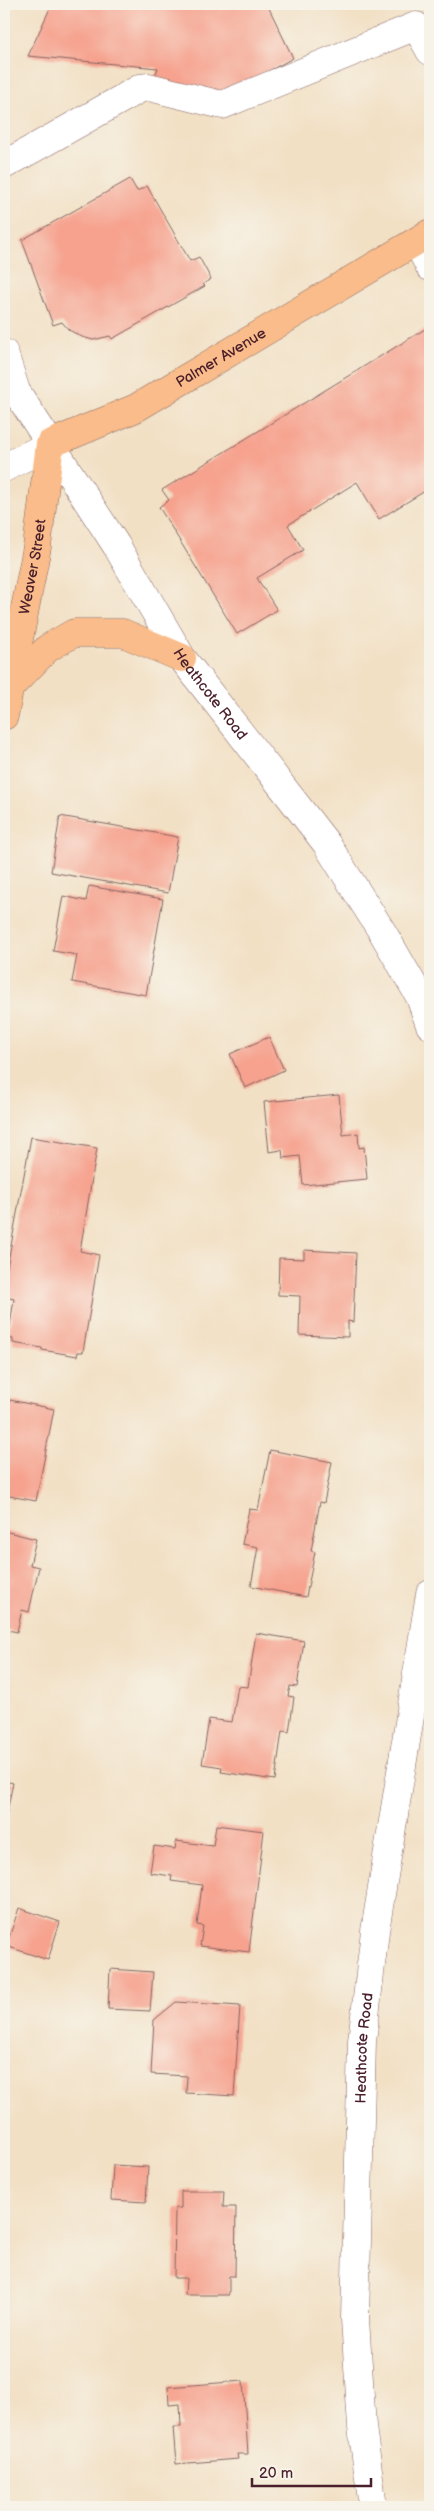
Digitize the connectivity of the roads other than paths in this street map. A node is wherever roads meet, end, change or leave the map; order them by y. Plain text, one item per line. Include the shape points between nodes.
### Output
1 (430, 52) edge
2 (4, 165) edge
3 (424, 238) edge
4 (430, 267) edge
5 (4, 353) edge
6 (50, 444) junction
7 (4, 468) edge
8 (182, 658) junction
9 (10, 687) junction
10 (4, 716) edge
11 (430, 1025) edge
12 (430, 1594) edge
13 (373, 2507) edge

1 - 2 street via 416,26 222,105 149,87 141,88
3 - 4 street
3 - 6 main road, Palmer Avenue via 136,408
5 - 6 street, Heathcote Road via 16,391
6 - 7 street, Palmer Avenue
6 - 8 street, Heathcote Road via 116,545
6 - 9 main road, Weaver Street via 37,547
8 - 9 main road via 123,633 74,633 48,648
8 - 11 street, Heathcote Road via 326,843 420,997
9 - 10 main road, Weaver Street
12 - 13 street, Heathcote Road via 375,1930 362,2042 355,2319 362,2427

